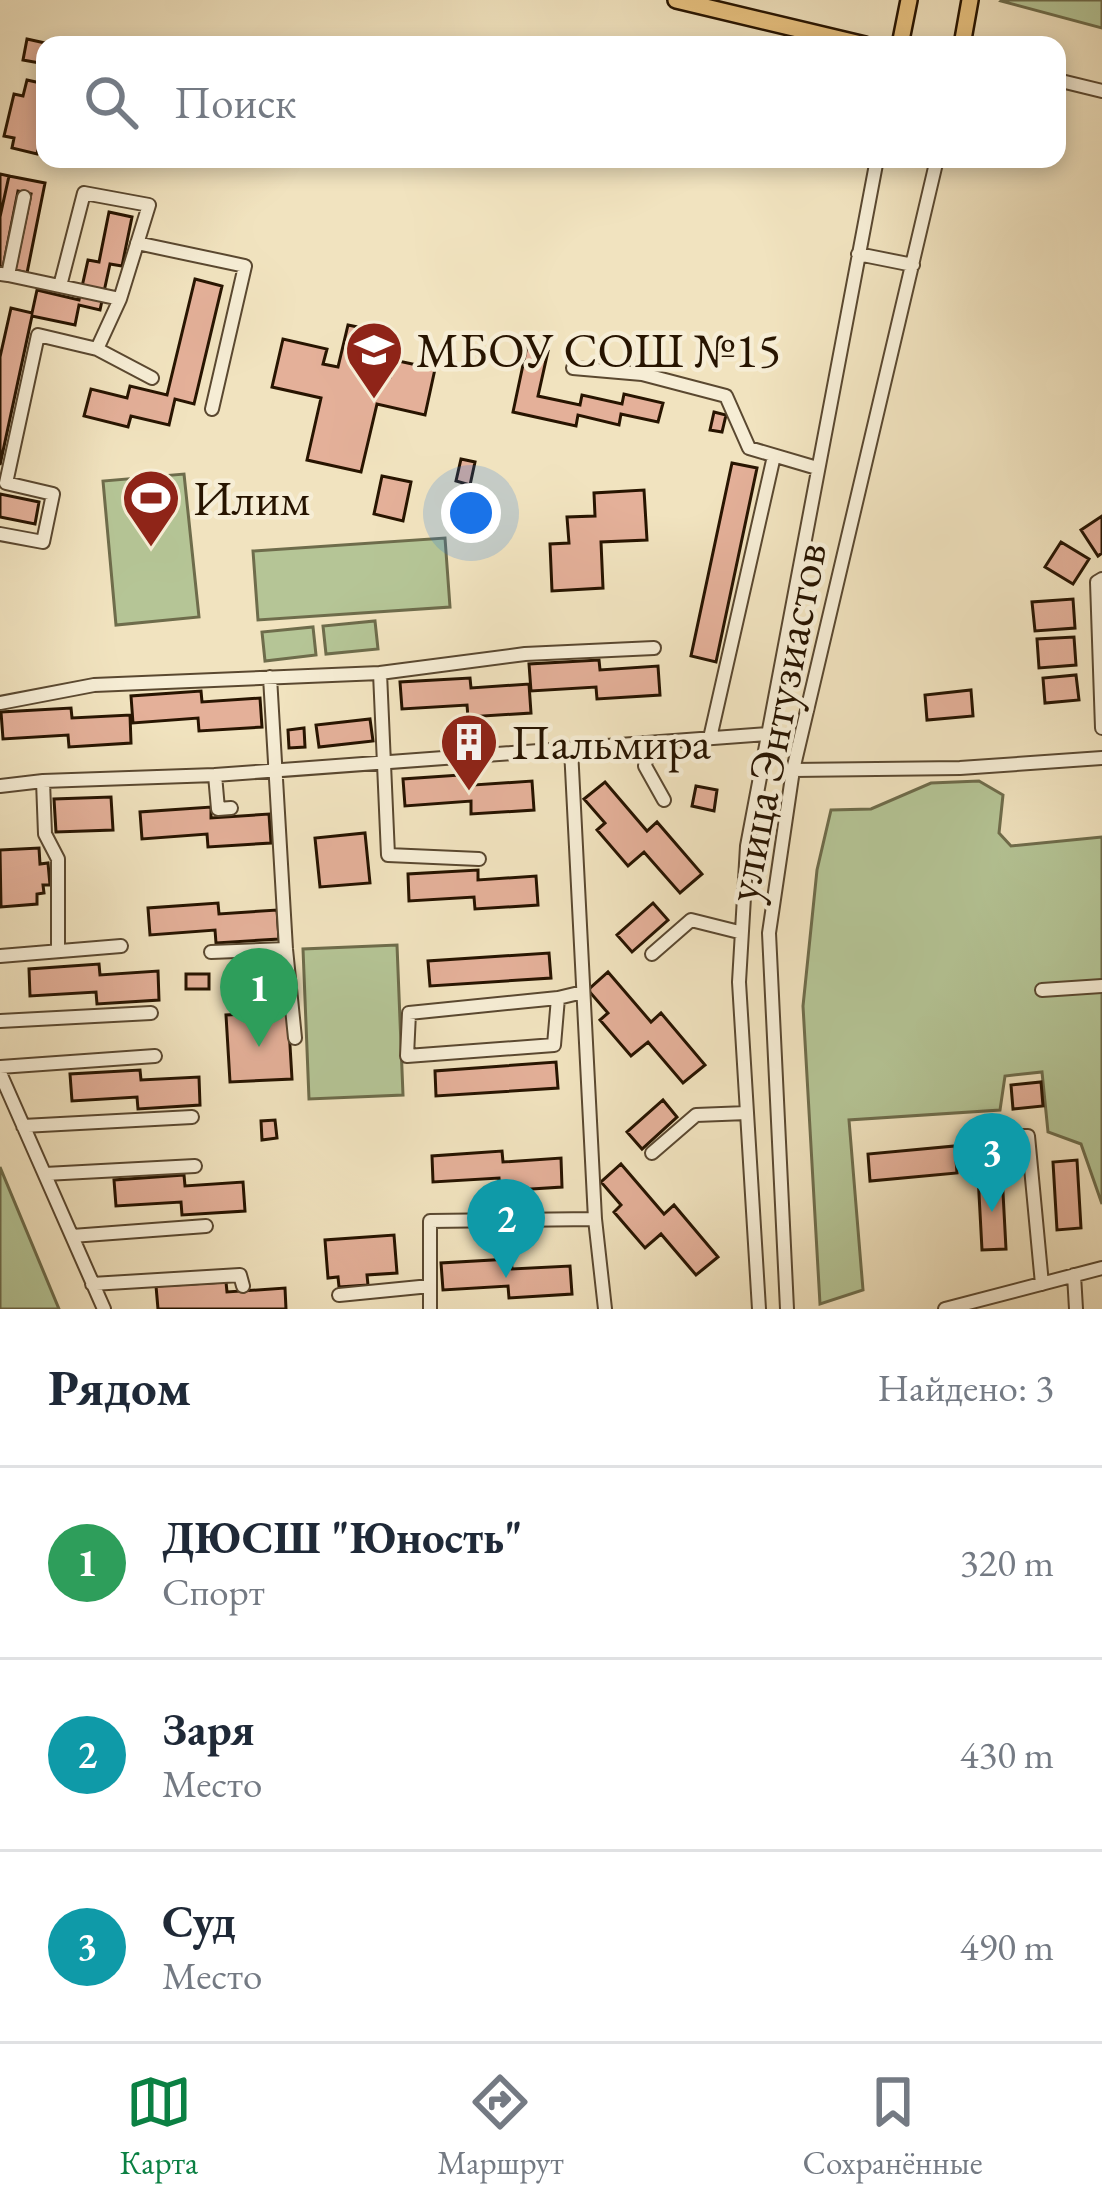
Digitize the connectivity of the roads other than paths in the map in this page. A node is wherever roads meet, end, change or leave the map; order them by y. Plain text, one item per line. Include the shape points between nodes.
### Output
1 (682, 0) edge
2 (909, 0) edge
3 (970, 0) edge
4 (828, 36) edge
5 (902, 36) edge
6 (967, 36) edge
7 (1066, 82) edge
8 (1102, 91) edge
9 (875, 168) edge
10 (935, 168) edge
11 (24, 197) dead end
12 (137, 243) junction
13 (858, 254) junction
14 (913, 265) junction
15 (4, 275) edge
16 (60, 286) junction
17 (120, 299) junction
18 (98, 349) junction
19 (574, 368) dead end
20 (152, 378) dead end
21 (212, 409) dead end
22 (774, 455) junction
23 (817, 468) junction
24 (0, 534) edge
25 (1102, 579) edge
26 (654, 648) dead end
27 (380, 673) junction
28 (270, 677) junction
29 (1101, 680) edge
30 (0, 703) edge
31 (1102, 728) edge
32 (768, 734) junction
33 (710, 738) junction
34 (649, 742) junction
35 (571, 749) junction
36 (1102, 758) edge
37 (384, 762) junction
38 (794, 770) junction
39 (274, 771) junction
40 (215, 775) junction
41 (43, 781) junction
42 (0, 786) edge
43 (664, 800) dead end
44 (232, 808) dead end
45 (479, 859) dead end
46 (740, 932) junction
47 (121, 946) dead end
48 (286, 949) junction
49 (58, 951) junction
50 (211, 952) dead end
51 (652, 954) dead end
52 (0, 956) edge
53 (1102, 986) edge
54 (1042, 990) dead end
55 (583, 992) junction
56 (558, 998) junction
57 (151, 1013) dead end
58 (0, 1021) edge
59 (295, 1038) dead end
60 (155, 1056) dead end
61 (0, 1070) edge
62 (747, 1113) junction
63 (192, 1118) dead end
64 (23, 1126) junction
65 (986, 1136) dead end
66 (652, 1153) dead end
67 (195, 1166) dead end
68 (45, 1174) junction
69 (595, 1220) junction
70 (206, 1226) dead end
71 (72, 1236) junction
72 (1102, 1268) edge
73 (1073, 1275) junction
74 (92, 1284) junction
75 (1042, 1284) junction
76 (244, 1286) dead end
77 (430, 1286) junction
78 (339, 1295) dead end
79 (104, 1309) edge
80 (430, 1309) edge
81 (605, 1309) edge
82 (758, 1309) edge
83 (788, 1309) edge
84 (945, 1309) edge
85 (1076, 1309) edge

1 - 4 main road
2 - 5 main road
3 - 6 main road
7 - 8 street
9 - 13 street, улица Энтузиастов
10 - 14 street, улица Энтузиастов
11 - 15 street
12 - 16 street via 149,206 83,193
12 - 17 street
12 - 21 street via 245,266
13 - 14 street
13 - 23 street, улица Энтузиастов
14 - 38 street, улица Энтузиастов
15 - 16 street
16 - 17 street
17 - 18 street
18 - 20 street
18 - 24 street via 38,335 6,483 53,494 43,542
19 - 22 street via 642,374 726,396 749,448
22 - 23 street
22 - 33 street
23 - 32 street, улица Энтузиастов
25 - 29 street
26 - 27 street
27 - 28 street
27 - 37 street
28 - 30 street via 94,685
28 - 39 street
29 - 31 street
32 - 33 street
32 - 46 street, улица Энтузиастов
33 - 34 street
34 - 35 street
34 - 43 street via 645,766
35 - 37 street
35 - 55 street
36 - 38 street
37 - 39 street
37 - 45 street via 388,855
38 - 83 street, улица Энтузиастов via 769,933
39 - 40 street
39 - 48 street
40 - 41 street
40 - 44 street via 218,809
41 - 42 street
41 - 49 street via 45,833 58,859
46 - 51 street via 691,920
46 - 62 street, улица Энтузиастов
47 - 49 street
48 - 50 street
48 - 59 street
49 - 52 street
53 - 54 street
55 - 56 street
55 - 69 street
56 - 56 street via 554,1045 407,1056 409,1013
57 - 58 street
60 - 61 street
61 - 64 street
62 - 66 street via 696,1115
62 - 82 street, улица Энтузиастов
63 - 64 street
64 - 68 street
65 - 75 street via 1028,1136
67 - 68 street
68 - 71 street
69 - 77 street via 430,1222
69 - 81 street
70 - 71 street
71 - 74 street
72 - 73 street
73 - 75 street
73 - 85 street
74 - 76 street via 240,1275
74 - 79 street
75 - 84 street
77 - 78 street
77 - 80 street

